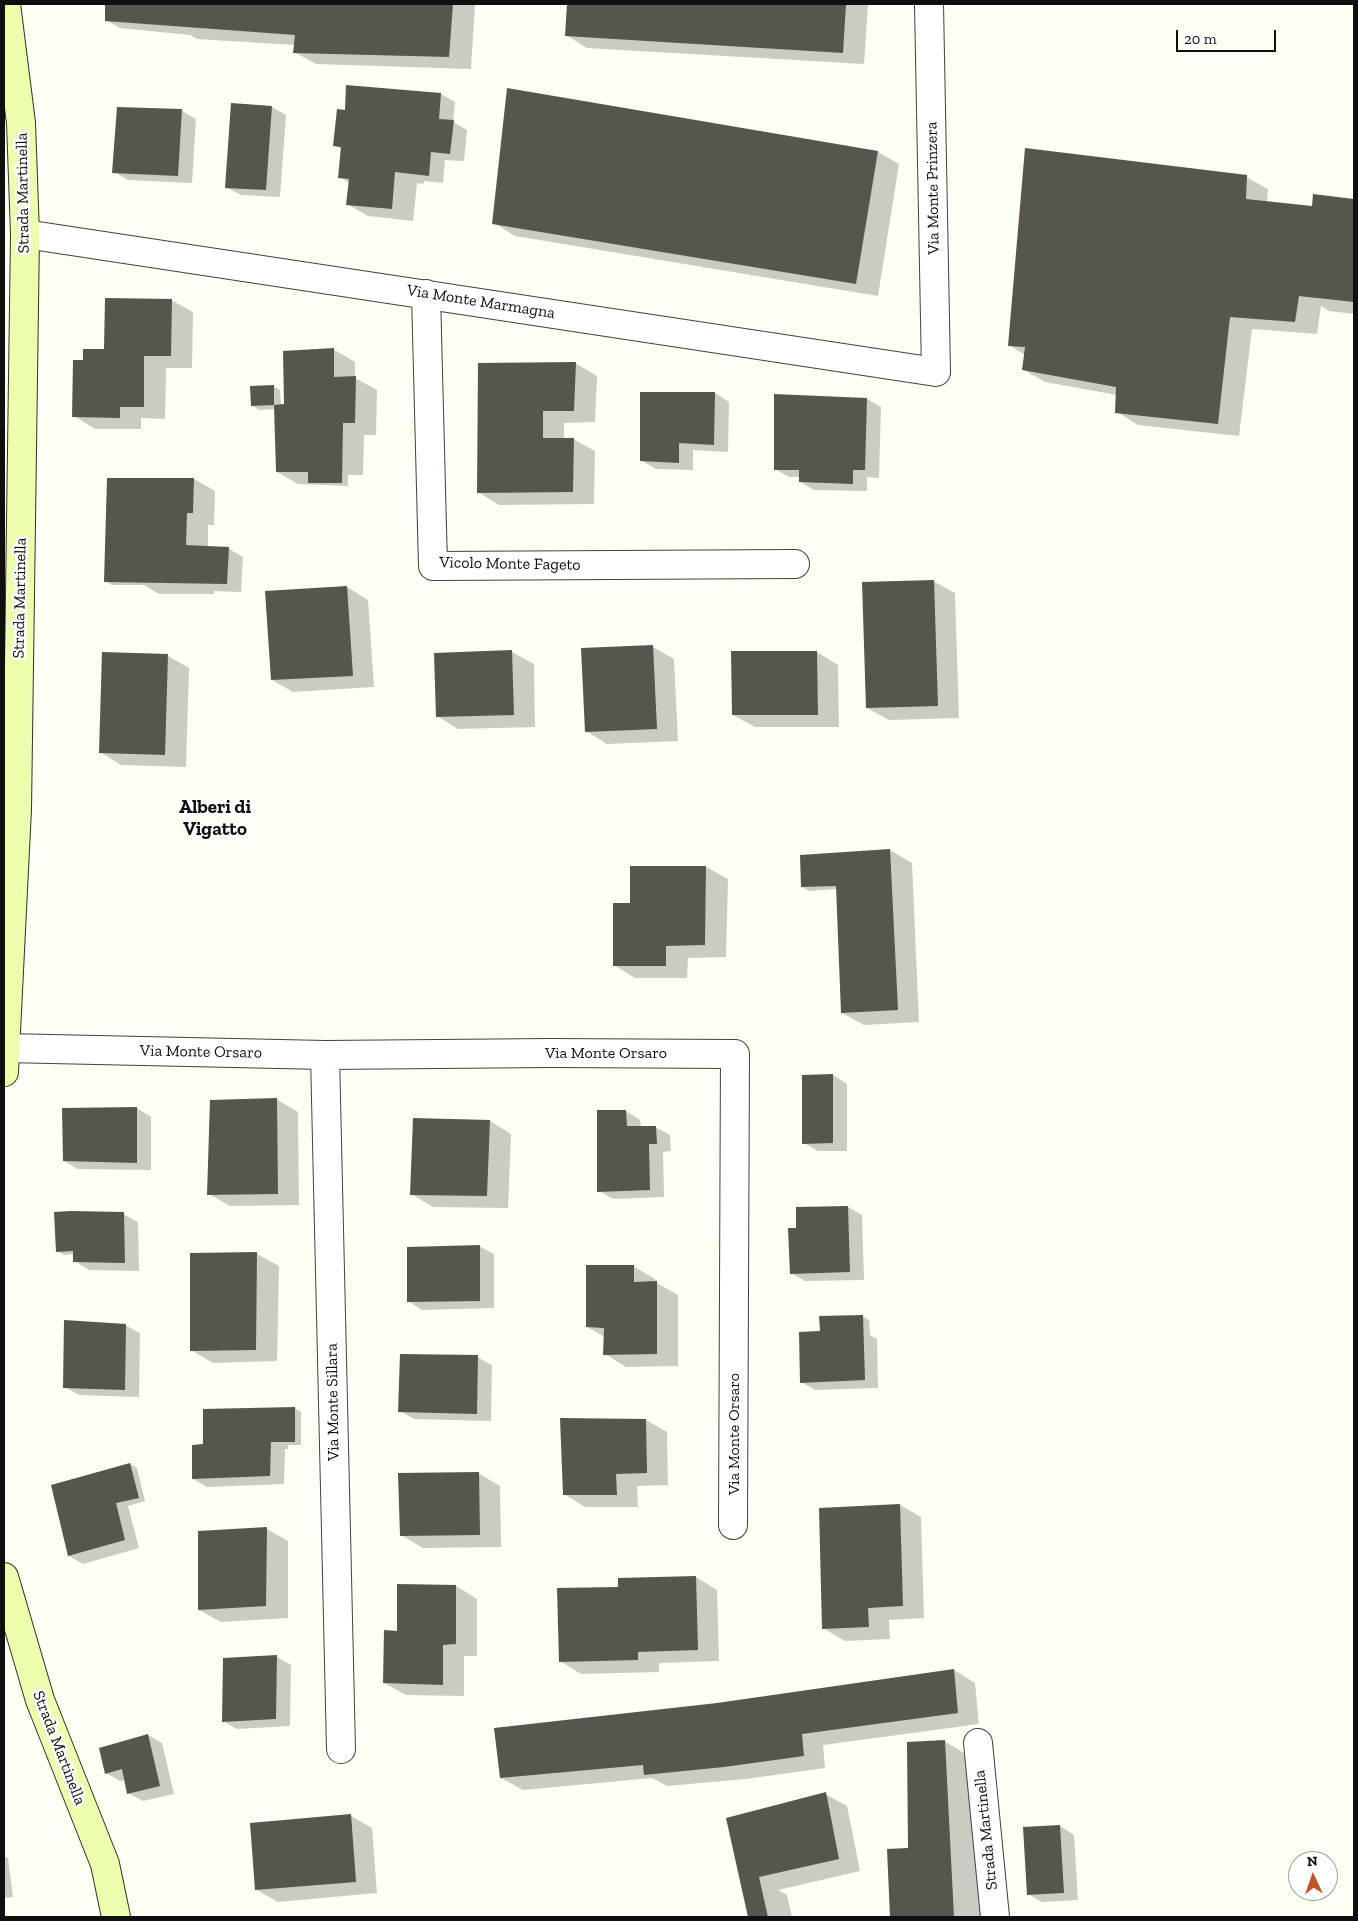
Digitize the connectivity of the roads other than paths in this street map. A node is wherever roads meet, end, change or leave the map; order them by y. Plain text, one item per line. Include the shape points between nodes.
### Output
1 (6, 4) edge
2 (929, 4) edge
3 (13, 121) edge
4 (25, 234) junction
5 (426, 294) junction
6 (936, 372) joint
7 (795, 564) dead end
8 (10, 808) edge
9 (325, 1055) junction
10 (4, 1060) edge
11 (733, 1525) dead end
12 (4, 1577) edge
13 (978, 1743) dead end
14 (341, 1749) dead end
15 (116, 1917) edge
16 (995, 1917) edge

1 - 3 street, Strada Martinella
2 - 6 street, Via Monte Prinzera
3 - 4 street, Strada Martinella
4 - 5 street, Via Monte Marmagna
4 - 8 street, Strada Martinella
5 - 6 street, Via Monte Marmagna
5 - 7 street, Vicolo Monte Fageto via 433,566
8 - 10 street, Strada Martinella
9 - 10 street, Via Monte Orsaro
9 - 11 street, Via Monte Orsaro via 736,1054
9 - 14 street, Via Monte Sillara
12 - 15 street, Strada Martinella via 40,1700 105,1864
13 - 16 street, Strada Martinella

